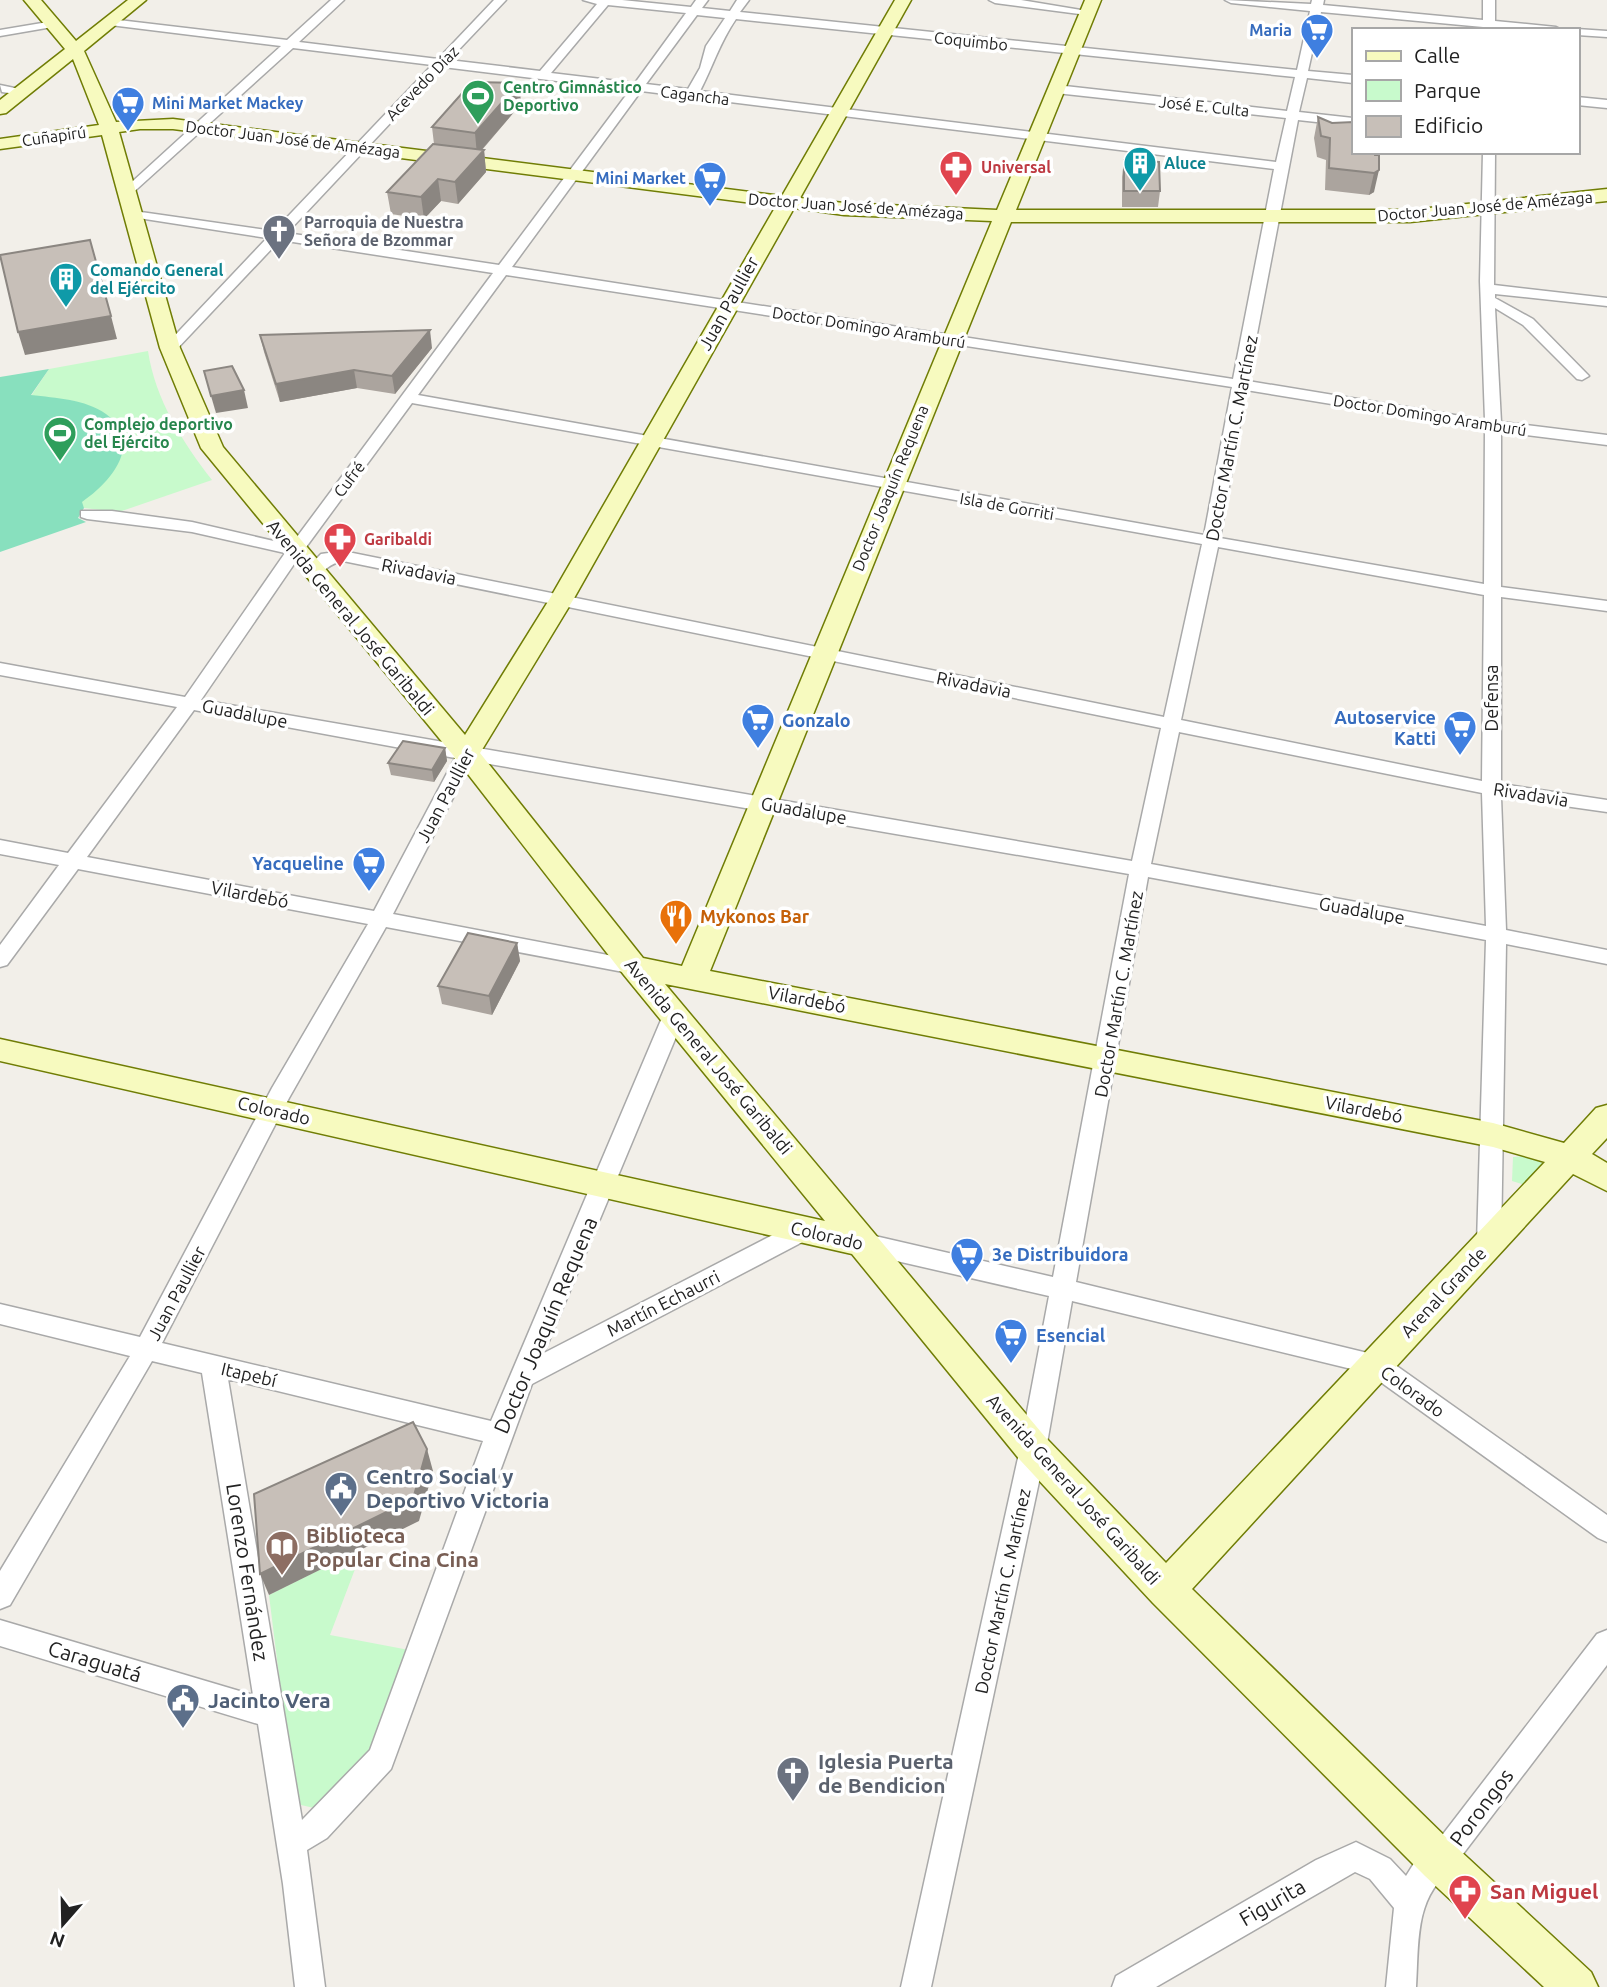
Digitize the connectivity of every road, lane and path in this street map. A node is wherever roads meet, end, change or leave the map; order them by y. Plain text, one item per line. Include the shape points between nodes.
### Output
1 (32, 0) edge
2 (117, 0) edge
3 (125, 0) edge
4 (138, 0) edge
5 (338, 0) edge
6 (500, 0) edge
7 (589, 0) edge
8 (743, 0) edge
9 (903, 0) edge
10 (995, 0) edge
11 (1231, 0) edge
12 (1489, 0) edge
13 (606, 1) edge
14 (1317, 4) edge
15 (698, 6) edge
16 (1090, 6) edge
17 (733, 16) junction
18 (110, 22) junction
19 (54, 24) junction
20 (1489, 27) edge
21 (1511, 28) edge
22 (885, 32) junction
23 (1579, 32) edge
24 (0, 33) edge
25 (1607, 34) edge
26 (71, 45) junction
27 (289, 45) junction
28 (1070, 52) junction
29 (440, 64) junction
30 (1302, 74) junction
31 (542, 76) junction
32 (1352, 79) edge
33 (638, 88) junction
34 (1, 89) edge
35 (1056, 89) junction
36 (23, 91) junction
37 (692, 94) junction
38 (1579, 101) edge
39 (1607, 104) edge
40 (0, 109) edge
41 (840, 113) junction
42 (1294, 116) junction
43 (1352, 122) edge
44 (109, 128) junction
45 (201, 128) junction
46 (1037, 136) junction
47 (0, 144) edge
48 (360, 148) junction
49 (1489, 154) edge
50 (1281, 166) junction
51 (573, 175) junction
52 (1607, 195) edge
53 (130, 203) junction
54 (785, 203) junction
55 (1489, 209) junction
56 (1002, 216) junction
57 (1270, 219) junction
58 (279, 236) junction
59 (506, 270) junction
60 (1489, 295) junction
61 (1607, 302) edge
62 (727, 304) junction
63 (951, 340) junction
64 (170, 348) junction
65 (1582, 376) dead end
66 (1239, 384) junction
67 (409, 398) junction
68 (1493, 426) junction
69 (1607, 440) edge
70 (652, 442) junction
71 (891, 486) junction
72 (87, 514) dead end
73 (271, 522) junction
74 (245, 538) junction
75 (302, 542) junction
76 (1211, 542) junction
77 (343, 556) junction
78 (312, 571) junction
79 (1492, 591) junction
80 (561, 600) junction
81 (1607, 606) edge
82 (823, 653) junction
83 (0, 669) edge
84 (190, 702) junction
85 (1171, 724) junction
86 (466, 754) junction
87 (1491, 789) junction
88 (762, 802) junction
89 (1607, 806) edge
90 (0, 847) edge
91 (74, 860) junction
92 (1140, 869) junction
93 (381, 918) junction
94 (1496, 934) junction
95 (1607, 957) edge
96 (0, 960) edge
97 (634, 967) junction
98 (693, 977) junction
99 (675, 1013) junction
100 (0, 1050) edge
101 (1108, 1058) junction
102 (272, 1109) junction
103 (1607, 1117) edge
104 (1493, 1135) junction
105 (1570, 1157) junction
106 (1607, 1178) edge
107 (605, 1185) junction
108 (804, 1230) junction
109 (862, 1243) junction
110 (1489, 1243) junction
111 (1063, 1289) junction
112 (0, 1314) edge
113 (146, 1350) junction
114 (1375, 1364) junction
115 (213, 1366) junction
116 (523, 1376) junction
117 (498, 1434) junction
118 (1033, 1449) junction
119 (1607, 1530) edge
120 (1166, 1590) junction
121 (0, 1596) edge
122 (0, 1633) edge
123 (1607, 1643) edge
124 (271, 1714) junction
125 (290, 1843) junction
126 (1440, 1861) junction
127 (1410, 1904) junction
128 (310, 1987) edge
129 (916, 1987) edge
130 (1127, 1987) edge
131 (1401, 1987) edge
132 (1576, 1987) edge

1 - 19 street, Avenida General José Garibaldi
2 - 26 street
3 - 26 street
4 - 18 street
5 - 27 street
6 - 29 street, Acevedo Díaz
7 - 13 street, Coquimbo
8 - 17 street
9 - 22 street, Juan Paullier
10 - 16 street
11 - 14 street
12 - 20 street
13 - 15 street, Coquimbo
13 - 31 street
14 - 20 street
14 - 30 street, Doctor Martín C. Martínez
15 - 17 street, Coquimbo
15 - 33 street, Cufré
16 - 28 street, Doctor Joaquín Requena
17 - 22 street, Coquimbo
17 - 37 street via 712,46
18 - 26 street
18 - 27 street, Cagancha
19 - 24 street
19 - 26 street, Avenida General José Garibaldi
20 - 21 street
22 - 28 street, Coquimbo
22 - 41 street, Juan Paullier
23 - 25 street
26 - 34 street
26 - 36 street
26 - 44 street, Avenida General José Garibaldi
27 - 29 street, Cagancha
27 - 45 street
28 - 30 street, Coquimbo
28 - 35 street, Doctor Joaquín Requena
29 - 31 street, Cagancha
29 - 48 street, Acevedo Díaz
30 - 32 street, Coquimbo
30 - 42 street, Doctor Martín C. Martínez
31 - 33 street, Cagancha
33 - 37 street, Cagancha
33 - 51 street, Cufré
34 - 36 street
35 - 42 street, José E. Culta
35 - 46 street, Doctor Joaquín Requena
36 - 40 street
37 - 41 street, Cagancha
38 - 39 street
41 - 46 street, Cagancha
41 - 54 street, Juan Paullier
42 - 43 street, José E. Culta
42 - 50 street, Doctor Martín C. Martínez
44 - 45 street, Doctor Juan José de Amézaga via 159,123
44 - 47 street, Cuñapirú
44 - 53 street, Avenida General José Garibaldi
45 - 48 street, Doctor Juan José de Amézaga
45 - 53 street
46 - 50 street, Cagancha
46 - 56 street, Doctor Joaquín Requena
48 - 51 street, Doctor Juan José de Amézaga
48 - 58 street, Acevedo Díaz
49 - 55 street, Defensa
50 - 57 street, Doctor Martín C. Martínez
51 - 54 street, Doctor Juan José de Amézaga
51 - 59 street, Cufré
52 - 55 street, Doctor Juan José de Amézaga
53 - 58 street, Doctor Domingo Aramburú
53 - 64 street, Avenida General José Garibaldi
54 - 56 street, Doctor Juan José de Amézaga
54 - 62 street, Juan Paullier
55 - 57 street, Doctor Juan José de Amézaga
55 - 60 street, Defensa
56 - 57 street, Doctor Juan José de Amézaga
56 - 63 street, Doctor Joaquín Requena
57 - 66 street, Doctor Martín C. Martínez
58 - 59 street, Doctor Domingo Aramburú
58 - 64 street, Acevedo Díaz
59 - 62 street, Doctor Domingo Aramburú
59 - 67 street, Cufré
60 - 61 street
60 - 65 street via 1521,316
60 - 68 street, Defensa
62 - 63 street, Doctor Domingo Aramburú
62 - 70 street, Juan Paullier
63 - 66 street, Doctor Domingo Aramburú
63 - 71 street, Doctor Joaquín Requena
64 - 73 street, Avenida General José Garibaldi via 212,447
66 - 68 street, Doctor Domingo Aramburú
66 - 76 street, Doctor Martín C. Martínez
67 - 70 street, Isla de Gorriti
67 - 75 street, Cufré
68 - 69 street, Doctor Domingo Aramburú
68 - 79 street, Defensa
70 - 71 street, Isla de Gorriti
70 - 80 street, Juan Paullier
71 - 76 street, Isla de Gorriti
71 - 82 street, Doctor Joaquín Requena
72 - 74 street, Rivadavia
73 - 74 street
73 - 75 street, Avenida General José Garibaldi
74 - 75 street, Rivadavia
75 - 77 street, Rivadavia
75 - 78 street, Avenida General José Garibaldi
75 - 84 street, Cufré
76 - 79 street, Isla de Gorriti
76 - 85 street, Doctor Martín C. Martínez
77 - 78 street via 327,558
77 - 80 street, Rivadavia
78 - 86 street, Avenida General José Garibaldi
79 - 81 street, Isla de Gorriti
79 - 87 street, Defensa
80 - 82 street, Rivadavia
80 - 86 street, Juan Paullier
82 - 85 street, Rivadavia
82 - 88 street, Doctor Joaquín Requena
83 - 84 street, Guadalupe
84 - 86 street, Guadalupe
84 - 91 street, Cufré
85 - 87 street, Rivadavia
85 - 92 street, Doctor Martín C. Martínez
86 - 88 street, Guadalupe
86 - 93 street, Juan Paullier
86 - 97 street, Avenida General José Garibaldi
87 - 89 street, Rivadavia
87 - 94 street, Defensa
88 - 92 street, Guadalupe
88 - 98 street, Doctor Joaquín Requena
90 - 91 street, Vilardebó
91 - 93 street, Vilardebó
91 - 96 street, Cufré
92 - 94 street, Guadalupe
92 - 101 street, Doctor Martín C. Martínez
93 - 97 street, Vilardebó
93 - 102 street, Juan Paullier
94 - 95 street, Guadalupe
94 - 104 street, Defensa
97 - 98 street, Vilardebó
97 - 99 street, Avenida General José Garibaldi
98 - 101 street, Vilardebó
99 - 107 street, Doctor Joaquín Requena
99 - 109 street, Avenida General José Garibaldi
100 - 102 street, Colorado
101 - 104 street, Vilardebó
101 - 111 street, Doctor Martín C. Martínez
102 - 107 street, Colorado
102 - 113 street, Juan Paullier
103 - 105 street, Arenal Grande
104 - 105 street, Vilardebó
104 - 110 street, Defensa
105 - 106 street, Vilardebó
105 - 110 street, Arenal Grande
107 - 108 street, Colorado
107 - 116 street, Doctor Joaquín Requena
108 - 109 street, Colorado
108 - 116 street, Martín Echaurri
109 - 111 street, Colorado
109 - 118 street, Avenida General José Garibaldi
110 - 114 street, Arenal Grande
111 - 114 street, Colorado
111 - 118 street, Doctor Martín C. Martínez
112 - 113 street, Itapebí
113 - 115 street, Itapebí
113 - 121 street, Juan Paullier
114 - 119 street, Colorado
114 - 120 street, Arenal Grande
115 - 117 street, Itapebí
115 - 124 street, Lorenzo Fernández
116 - 117 street, Doctor Joaquín Requena
117 - 125 street, Doctor Joaquín Requena via 381,1759 317,1828
118 - 120 street, Avenida General José Garibaldi
118 - 129 street, Doctor Martín C. Martínez
120 - 126 street, Avenida General José Garibaldi
122 - 124 street, Caraguatá
123 - 126 street, Porongos
124 - 125 street, Lorenzo Fernández
125 - 128 street, Lorenzo Fernández
126 - 127 street, Porongos via 1422,1875
126 - 132 street, Avenida General José Garibaldi
127 - 130 street, Figurita via 1380,1869 1356,1857 1326,1870
127 - 131 street, Porongos

